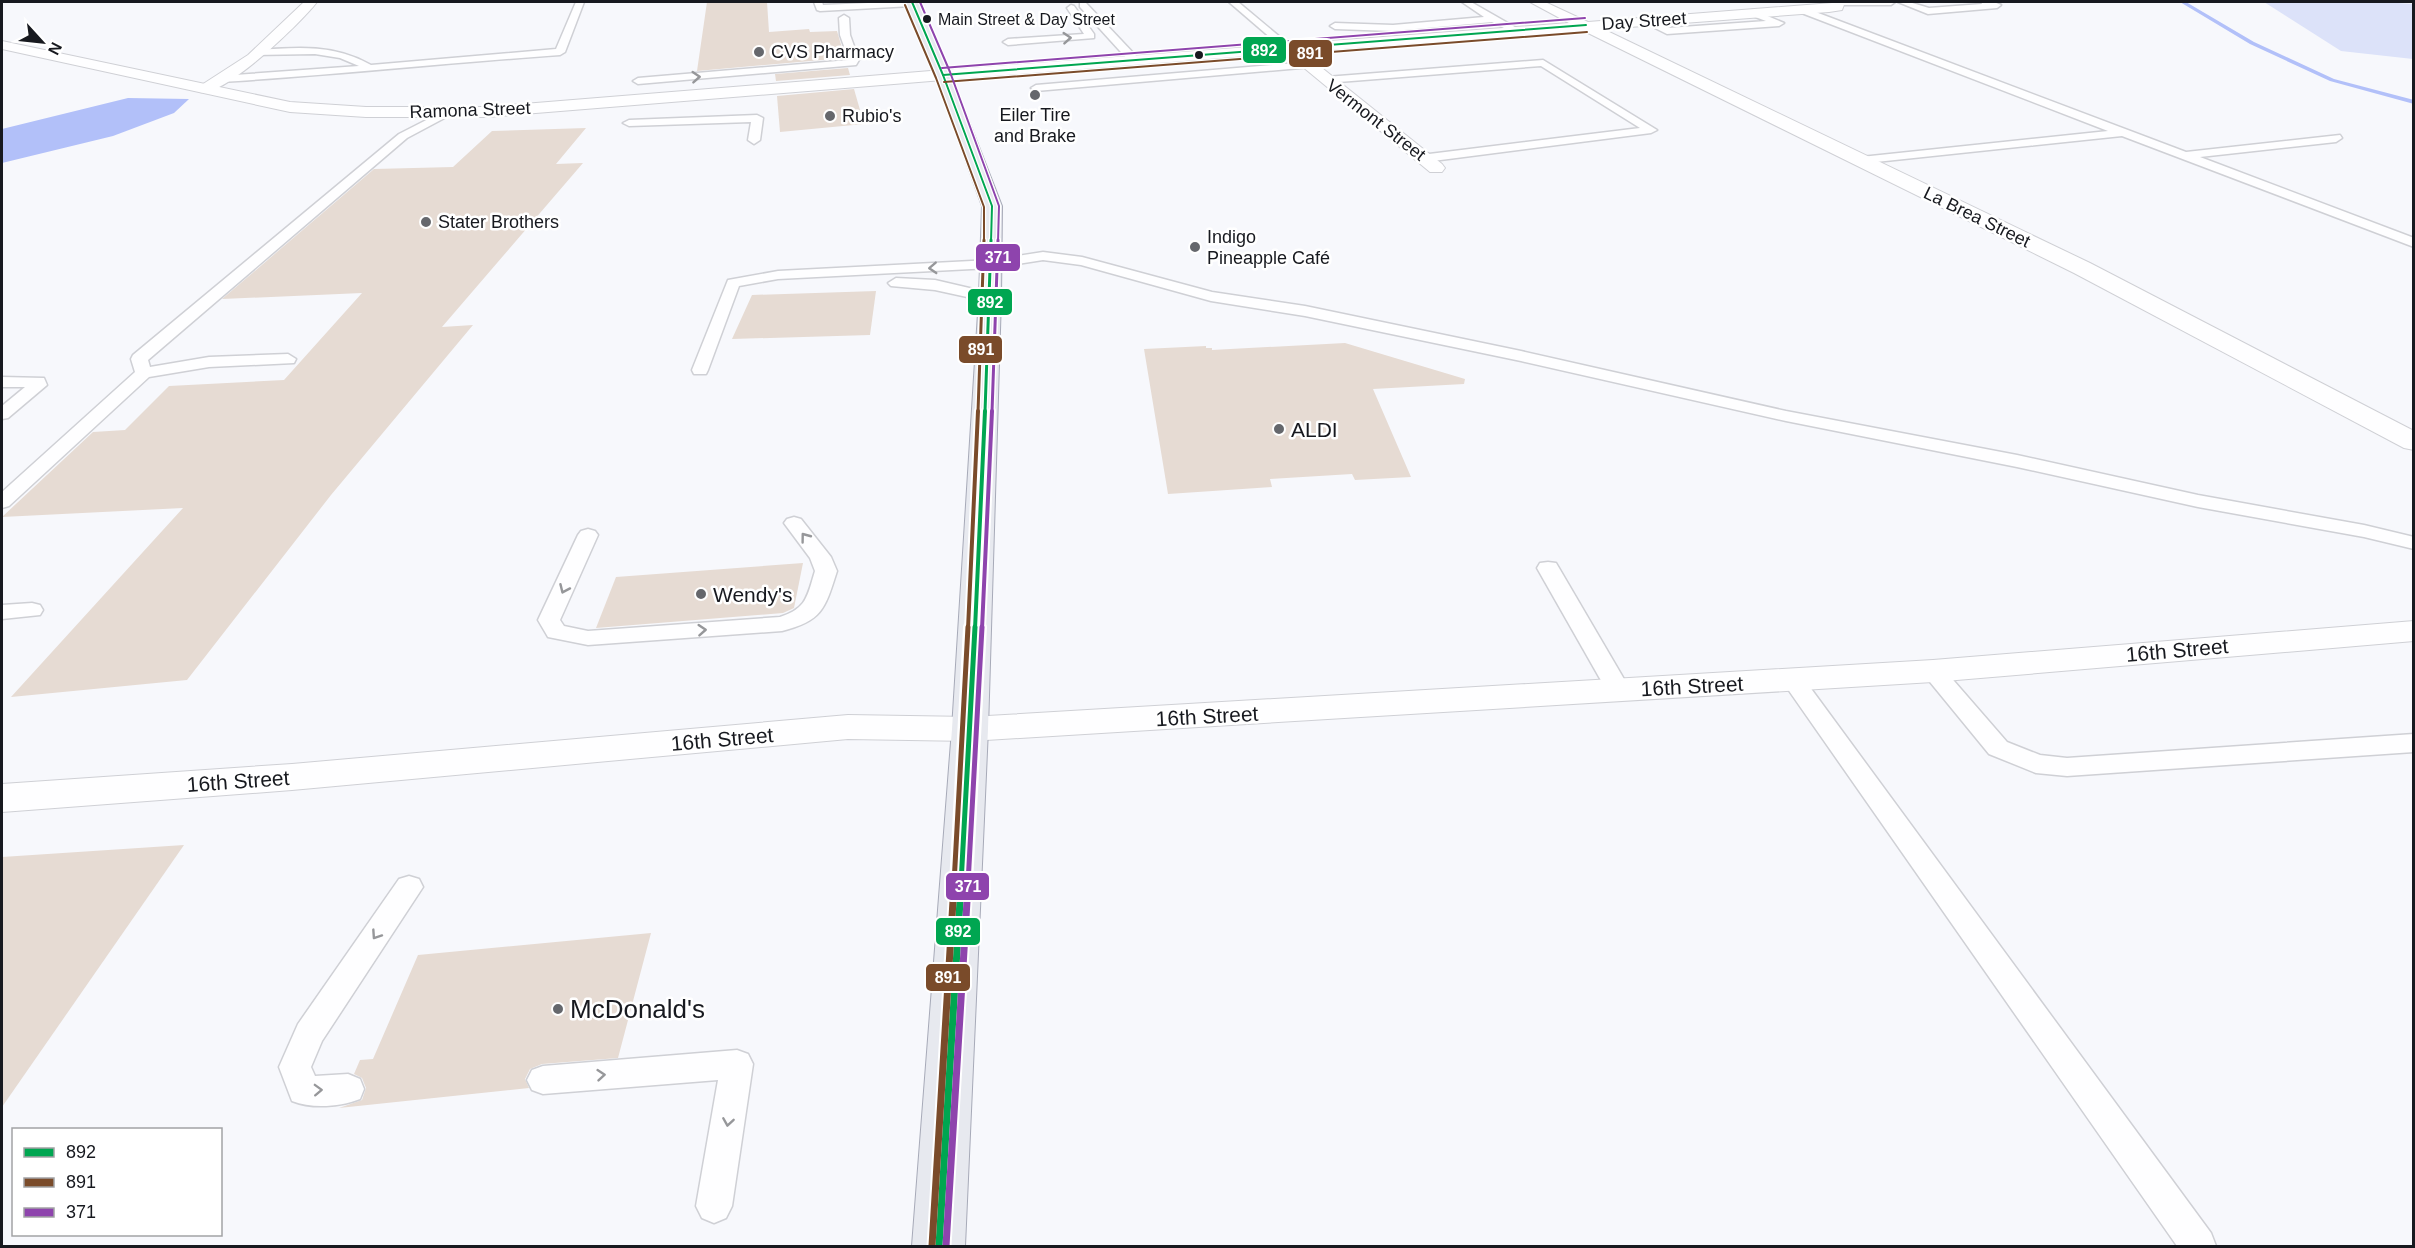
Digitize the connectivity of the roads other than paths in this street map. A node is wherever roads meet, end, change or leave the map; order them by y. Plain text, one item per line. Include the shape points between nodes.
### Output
1 (311, 2) edge
2 (580, 2) edge
3 (818, 2) edge
4 (912, 2) edge
5 (1080, 2) edge
6 (1233, 2) edge
7 (1466, 2) edge
8 (1536, 2) edge
9 (1839, 2) edge
10 (1891, 2) edge
11 (1902, 2) edge
12 (1985, 2) edge
13 (1071, 8) dead end
14 (1802, 10) junction
15 (1753, 13) junction
16 (844, 18) dead end
17 (1493, 19) junction
18 (1646, 21) junction
19 (1586, 25) junction
20 (1335, 26) dead end
21 (1515, 30) junction
22 (1008, 42) dead end
23 (2, 45) edge
24 (1289, 49) junction
25 (258, 53) junction
26 (1129, 60) junction
27 (1308, 65) junction
28 (369, 68) junction
29 (943, 75) junction
30 (221, 79) junction
31 (1145, 79) junction
32 (638, 81) dead end
33 (1326, 81) junction
34 (1036, 88) dead end
35 (206, 89) junction
36 (448, 112) junction
37 (629, 123) dead end
38 (2124, 133) junction
39 (2336, 138) dead end
40 (754, 140) dead end
41 (2183, 155) junction
42 (1861, 161) junction
43 (1431, 163) joint
44 (2414, 243) edge
45 (991, 264) junction
46 (733, 283) junction
47 (990, 297) junction
48 (288, 359) dead end
49 (700, 370) dead end
50 (144, 373) junction
51 (2, 382) edge
52 (2, 414) edge
53 (2414, 442) edge
54 (2, 502) edge
55 (794, 523) dead end
56 (588, 535) dead end
57 (2414, 543) edge
58 (1548, 568) dead end
59 (32, 610) dead end
60 (2, 612) edge
61 (2414, 631) edge
62 (1933, 671) junction
63 (1793, 680) junction
64 (1619, 691) junction
65 (970, 729) junction
66 (2414, 742) edge
67 (2, 798) edge
68 (409, 887) dead end
69 (543, 1080) dead end
70 (348, 1089) dead end
71 (714, 1206) dead end
72 (939, 1246) edge
73 (2198, 1246) edge

1 - 25 street
2 - 28 lane via 560,52
3 - 4 lane via 820,8
4 - 29 main road
5 - 26 lane
6 - 24 lane
7 - 17 lane
8 - 19 street, La Brea Street
9 - 10 lane
9 - 14 street, Day Street via 1837,7
11 - 12 lane via 1928,11 1997,5
22 -> 13 lane via 1091,36
14 - 15 street, Day Street
14 - 38 lane
15 - 18 street, Day Street
15 - 18 lane via 1779,23 1667,32
32 -> 16 lane via 852,63
17 - 20 lane via 1393,28
17 - 21 lane
18 - 19 street, Day Street
19 - 21 street, Day Street
19 - 42 street, La Brea Street
21 - 24 street, Day Street
23 - 35 street, Ramona Street
24 - 26 street, Day Street
24 - 27 street, Vermont Street
25 - 28 lane via 332,52
25 - 30 street
26 - 29 street, Day Street
26 - 31 lane
27 - 31 lane
27 - 33 street, Vermont Street
28 - 30 lane
29 - 36 street, Ramona Street
29 - 45 main road via 992,206
30 - 35 street
31 - 34 lane
33 - 43 street, Vermont Street
33 - 43 lane via 1543,63 1651,130
35 - 36 street, Ramona Street via 290,107
36 - 50 lane via 403,136 139,359
37 - 40 lane via 757,118
38 - 41 lane
38 - 42 lane
39 - 41 lane
41 - 44 lane
42 - 53 street, La Brea Street via 2082,268
45 -> 46 lane via 778,275
45 - 47 main road
45 - 57 lane via 1042,256 1082,261 1211,296 1305,311 1786,416
46 - 47 lane via 762,286 913,282
46 - 49 lane
47 - 65 main road
48 - 50 lane via 208,362
50 - 54 lane
51 - 52 lane via 38,382
56 -> 55 lane via 549,621 556,632 588,638 782,624 803,617 816,602 826,571
58 - 64 lane
59 - 60 lane
61 - 62 street, 16th Street
62 - 63 street, 16th Street
62 - 66 lane via 1998,748 2036,764 2067,767
63 - 64 street, 16th Street
63 - 73 lane
64 - 65 street, 16th Street
65 - 67 street, 16th Street via 848,727 292,777
65 - 72 main road
68 -> 70 lane via 309,1034 295,1066 304,1090
69 -> 71 lane via 737,1064

